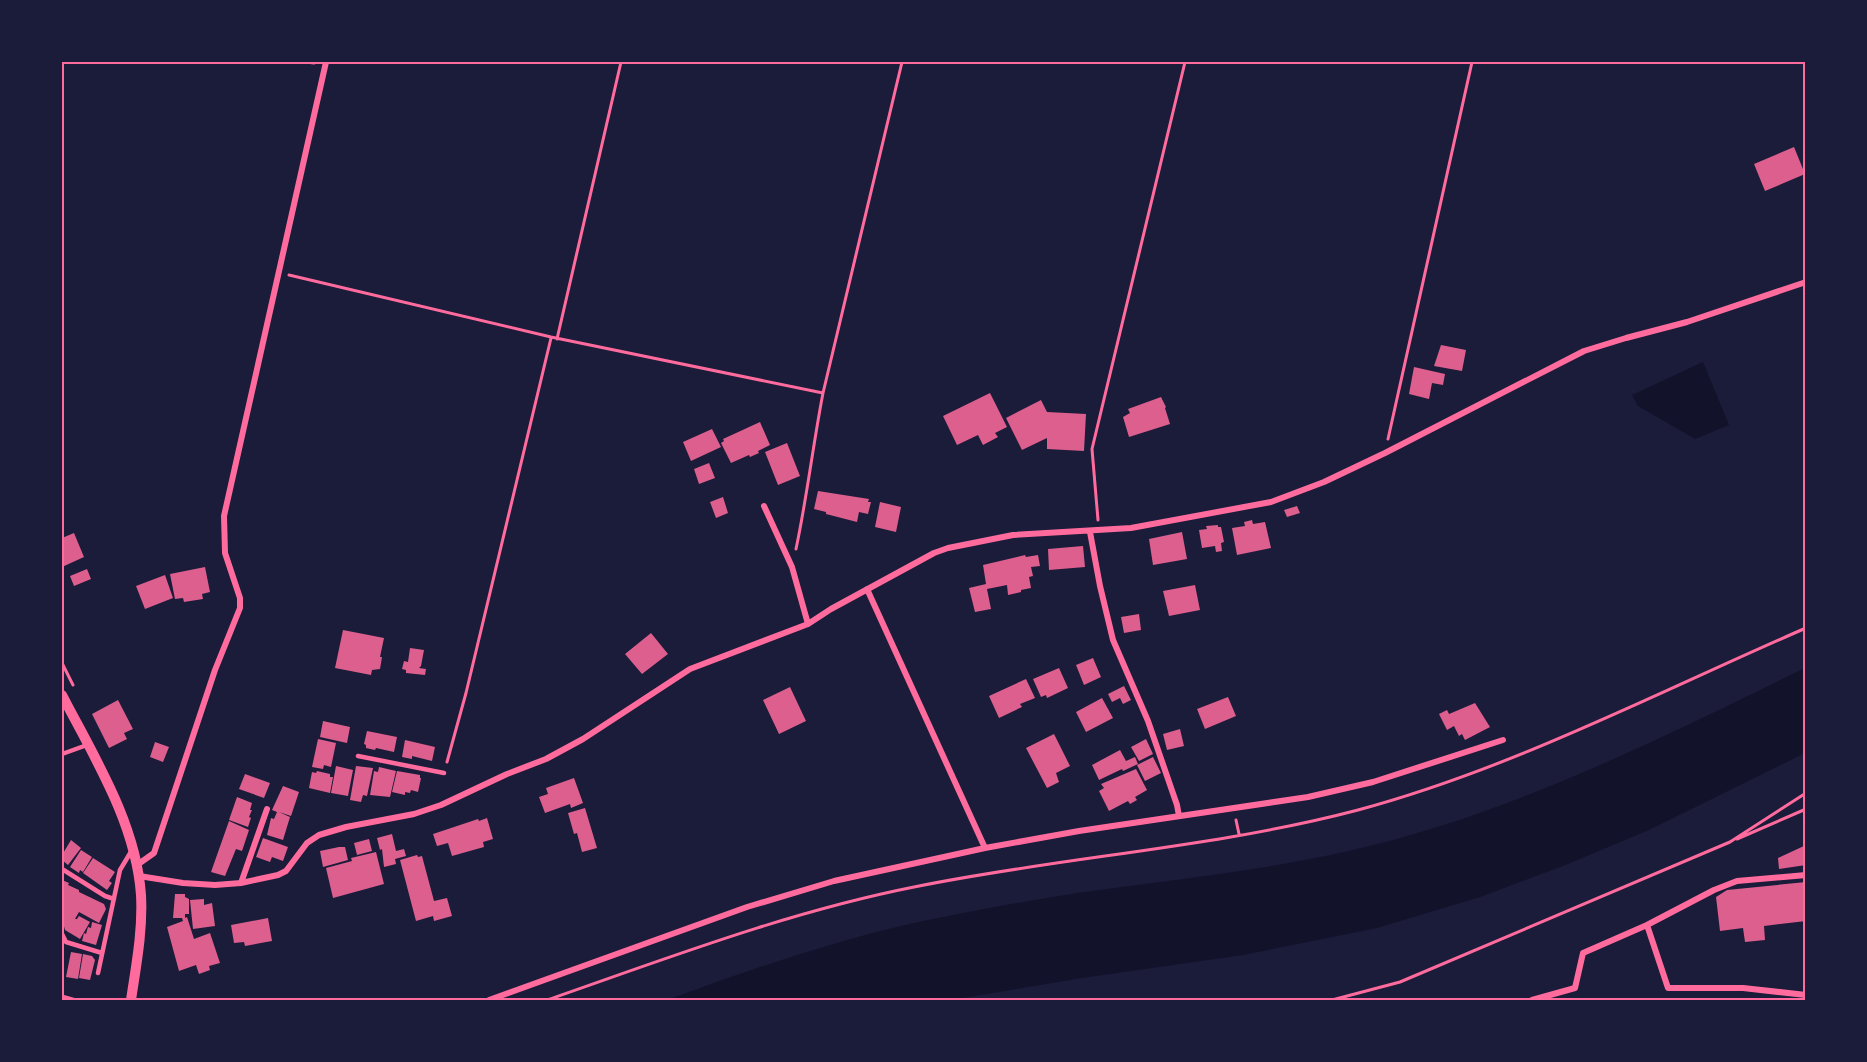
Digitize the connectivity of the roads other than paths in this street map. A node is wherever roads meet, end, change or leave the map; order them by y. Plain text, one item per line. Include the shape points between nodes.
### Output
1 (326, 62) edge
2 (1806, 282) edge
3 (764, 506) dead end
4 (1090, 532) junction
5 (867, 589) junction
6 (808, 624) junction
7 (62, 694) edge
8 (1503, 740) dead end
9 (87, 745) junction
10 (62, 754) edge
11 (358, 756) dead end
12 (444, 773) road end
13 (267, 808) dead end
14 (1179, 816) junction
15 (134, 848) junction
16 (985, 848) junction
17 (62, 869) edge
18 (138, 871) junction
19 (1806, 875) edge
20 (242, 883) junction
21 (114, 899) junction
22 (1647, 925) junction
23 (62, 934) edge
24 (102, 953) junction
25 (98, 973) dead end
26 (1806, 995) edge
27 (131, 1000) edge
28 (489, 1000) edge
29 (1532, 1000) edge

1 - 18 street via 224,525 225,553 240,608 153,853
2 - 4 street via 1584,351 1385,453 1271,502 1178,521
3 - 6 street via 792,567
4 - 5 street via 1013,535 948,548
4 - 14 street via 1113,639 1148,721
5 - 6 street
5 - 16 street
6 - 20 street via 690,669 546,759 423,812 319,835 278,875
7 - 9 street
8 - 14 street via 1373,782 1308,797
9 - 10 lane
9 - 15 street
11 - 12 lane
13 - 20 street
14 - 16 street
15 - 18 street
15 - 21 lane via 120,870
16 - 28 street via 791,892
17 - 21 lane
18 - 20 street via 201,885
18 - 27 street via 141,914
19 - 22 street via 1737,880
21 - 24 lane
22 - 26 street via 1668,988 1743,988
22 - 29 street via 1583,953 1575,988
23 - 24 lane via 66,942
24 - 25 lane

